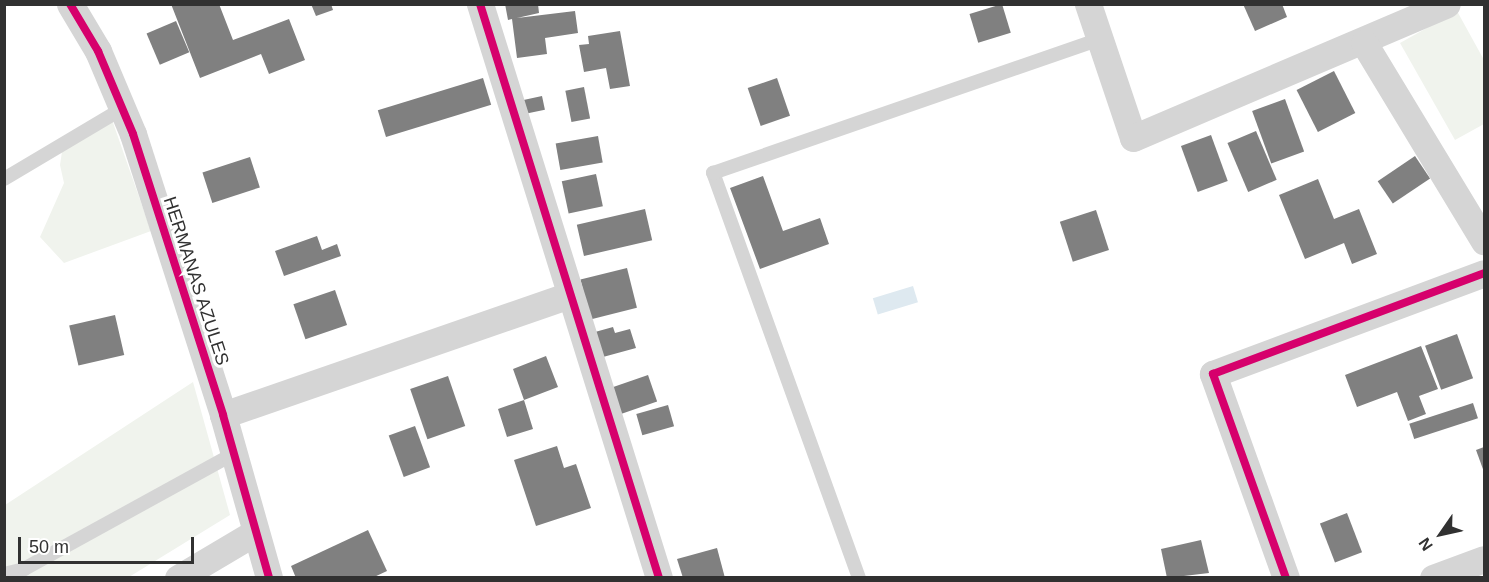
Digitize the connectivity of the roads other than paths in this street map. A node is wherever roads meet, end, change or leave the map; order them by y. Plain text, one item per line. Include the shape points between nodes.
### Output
1 (480, 4) edge
2 (1088, 4) edge
3 (1447, 4) edge
4 (77, 6) edge
5 (1098, 40) junction
6 (1364, 43) junction
7 (122, 109) junction
8 (4, 179) edge
9 (1485, 241) edge
10 (1485, 273) edge
11 (569, 296) junction
12 (223, 415) junction
13 (233, 454) junction
14 (254, 533) junction
15 (1485, 558) edge
16 (4, 574) edge
17 (178, 578) edge
18 (268, 578) edge
19 (659, 578) edge
20 (858, 578) edge
21 (1286, 578) edge
22 (1433, 578) edge

1 - 11 street
2 - 5 street
3 - 6 street
4 - 7 street, HERMANAS AZULES
5 - 6 street via 1133,138
5 - 20 lane via 713,173
6 - 9 street
7 - 8 lane
7 - 12 street, HERMANAS AZULES
10 - 21 street via 1213,374
11 - 12 street
11 - 19 street
12 - 13 street, HERMANAS AZULES
13 - 14 street, HERMANAS AZULES
13 - 16 lane via 24,569
14 - 17 street
14 - 18 street, HERMANAS AZULES
15 - 22 street

